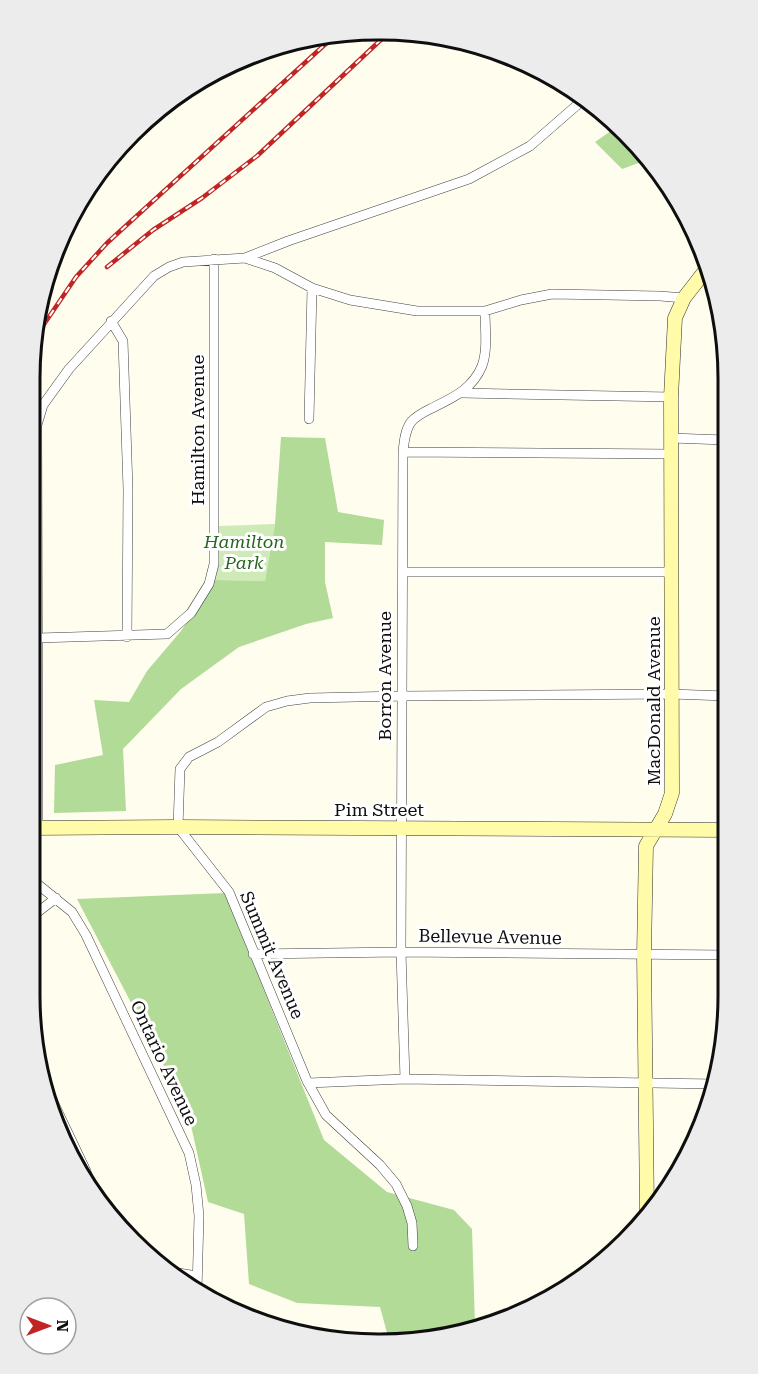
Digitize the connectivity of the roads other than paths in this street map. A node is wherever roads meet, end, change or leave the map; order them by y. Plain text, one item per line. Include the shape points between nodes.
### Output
1 (577, 105) edge
2 (245, 258) junction
3 (214, 260) junction
4 (702, 276) edge
5 (312, 288) junction
6 (684, 298) junction
7 (485, 311) junction
8 (111, 321) junction
9 (462, 393) junction
10 (671, 397) junction
11 (40, 415) edge
12 (309, 419) dead end
13 (671, 438) junction
14 (718, 440) edge
15 (403, 452) junction
16 (672, 454) junction
17 (403, 572) junction
18 (672, 572) junction
19 (127, 637) junction
20 (40, 638) edge
21 (671, 694) junction
22 (402, 696) junction
23 (718, 696) edge
24 (178, 827) junction
25 (40, 828) edge
26 (402, 829) junction
27 (656, 829) junction
28 (718, 830) edge
29 (40, 886) edge
30 (56, 898) junction
31 (40, 910) edge
32 (401, 952) junction
33 (253, 954) junction
34 (644, 955) junction
35 (718, 955) edge
36 (405, 1079) junction
37 (308, 1083) junction
38 (646, 1084) junction
39 (706, 1084) edge
40 (647, 1202) edge
41 (413, 1246) dead end
42 (189, 1275) edge
43 (197, 1276) junction
44 (197, 1280) edge

1 - 2 street via 530,146 469,179
2 - 3 street
2 - 5 street via 275,268
3 - 8 street via 169,267 154,276
3 - 19 street, Hamilton Avenue via 214,564 209,584 191,613 167,634
4 - 6 street, MacDonald Avenue
5 - 7 street via 350,300 417,311
5 - 12 street
6 - 7 street via 552,294
6 - 10 street, MacDonald Avenue via 675,318
7 - 9 street, Borron Avenue via 483,364 474,383
8 - 11 street via 69,369
8 - 19 street via 123,341
9 - 10 street
9 - 15 street, Borron Avenue via 411,422
10 - 13 street, MacDonald Avenue
13 - 14 street
13 - 16 street, MacDonald Avenue
15 - 16 street
15 - 17 street, Borron Avenue
16 - 18 street, MacDonald Avenue
17 - 18 street
17 - 22 street, Borron Avenue
18 - 21 street, MacDonald Avenue
19 - 20 street, Hamilton Avenue
21 - 22 street
21 - 23 street
21 - 27 street, MacDonald Avenue via 672,793
22 - 24 street via 310,698 266,708 184,763 180,769
22 - 26 street, Borron Avenue
24 - 25 street, Pim Street
24 - 26 street, Pim Street
24 - 33 street, Summit Avenue via 229,892
26 - 27 street, Pim Street
26 - 32 street, Borron Avenue
27 - 28 street, Pim Street
27 - 34 street, MacDonald Avenue via 646,846
29 - 30 street, Ontario Avenue
30 - 31 street
30 - 43 street, Ontario Avenue via 72,912 86,935 189,1154 199,1216
32 - 33 street, Bellevue Avenue
32 - 34 street, Bellevue Avenue
32 - 36 street, Borron Avenue
33 - 37 street, Summit Avenue
34 - 35 street, Bellevue Avenue
34 - 38 street, MacDonald Avenue
36 - 37 street
36 - 38 street
37 - 41 street, Summit Avenue via 326,1115 396,1184 412,1223
38 - 39 street
38 - 40 street, MacDonald Avenue
42 - 43 street
43 - 44 street, Ontario Avenue

